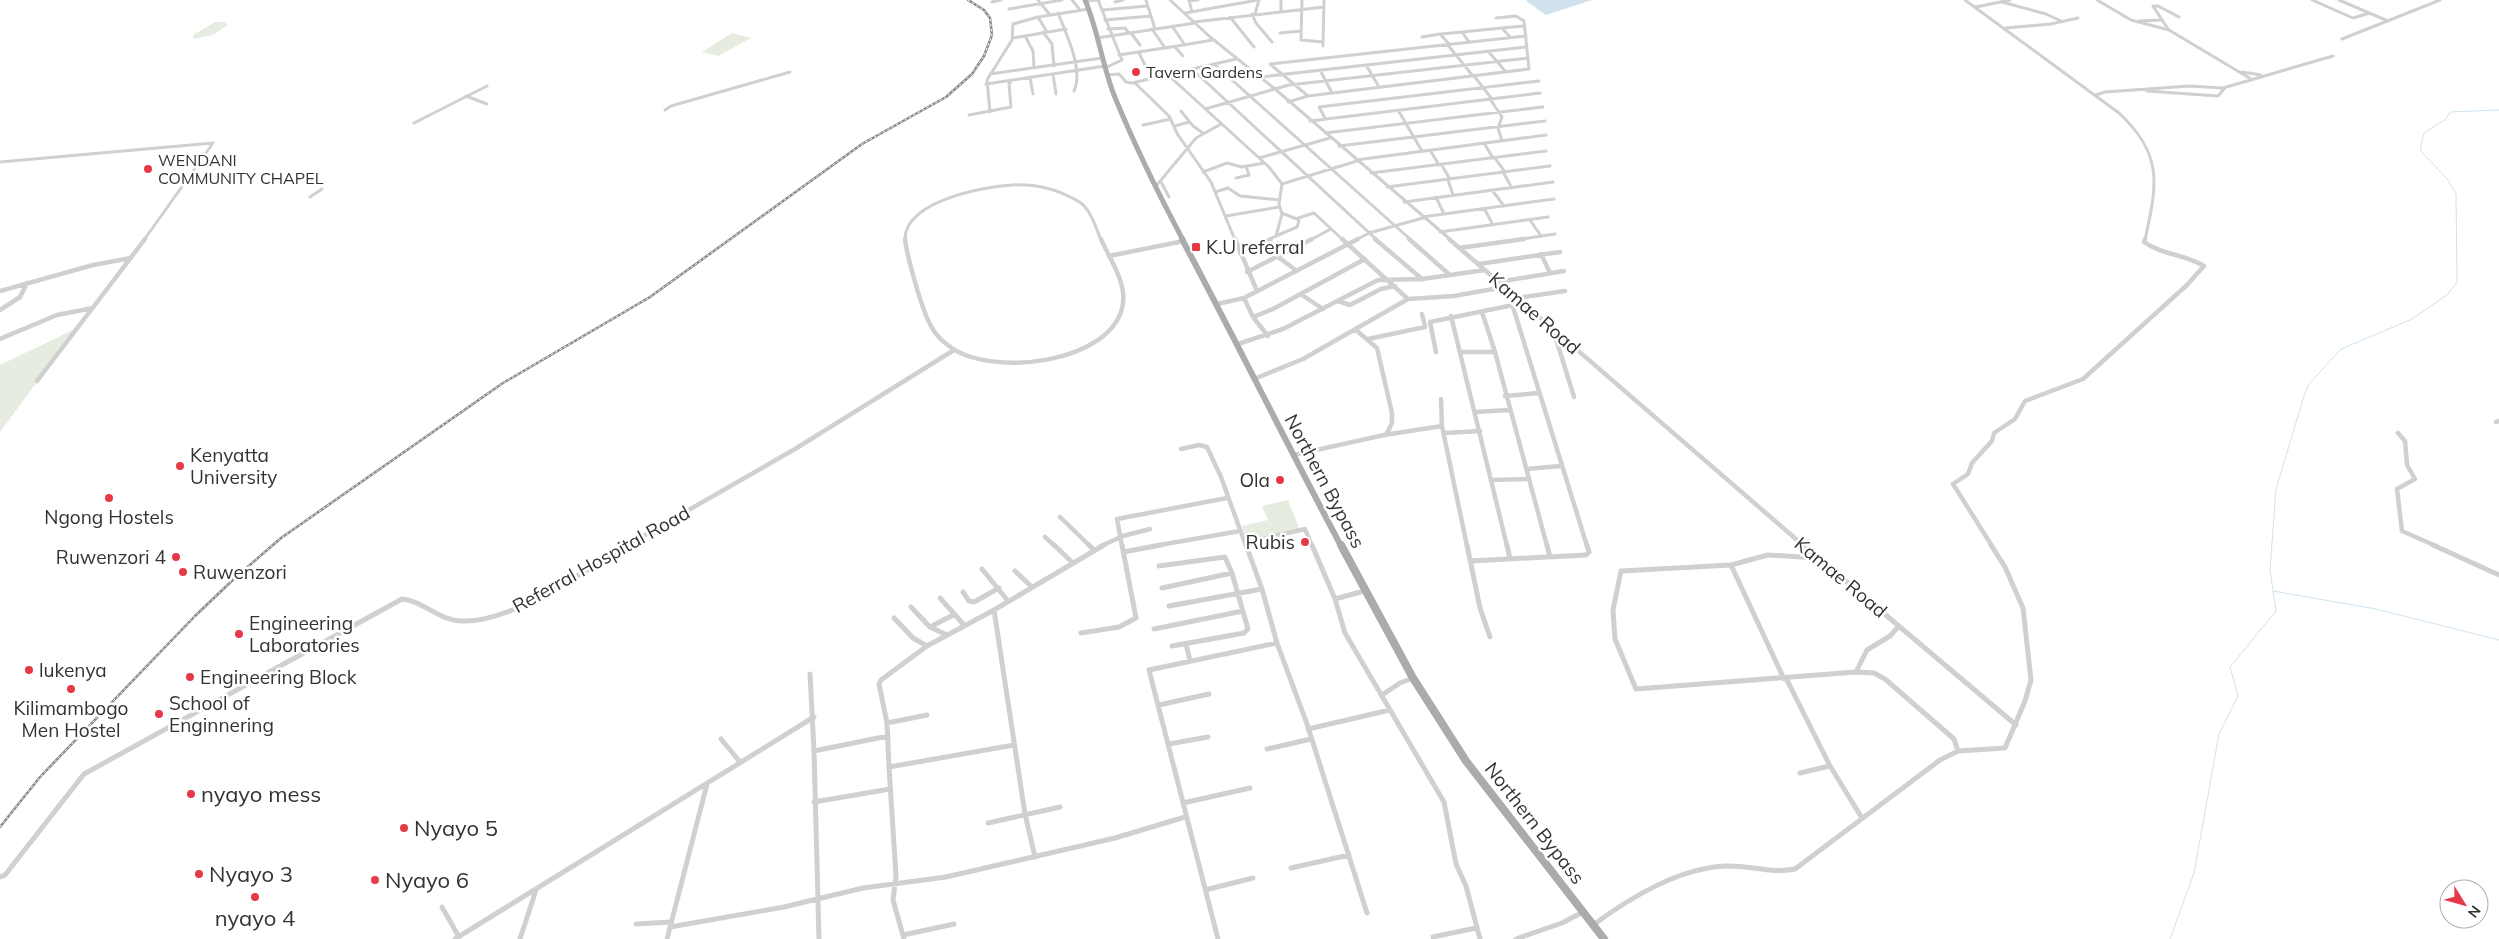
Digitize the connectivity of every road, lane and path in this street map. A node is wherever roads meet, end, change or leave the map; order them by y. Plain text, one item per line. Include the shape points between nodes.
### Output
1 (1001, 0) edge
2 (1062, 0) edge
3 (1072, 0) edge
4 (1098, 0) edge
5 (1123, 0) edge
6 (1146, 0) edge
7 (1170, 0) edge
8 (1198, 0) edge
9 (1258, 0) edge
10 (1281, 0) edge
11 (1302, 0) edge
12 (1324, 0) edge
13 (1965, 0) edge
14 (2010, 0) edge
15 (2096, 0) edge
16 (2312, 0) edge
17 (2339, 0) edge
18 (2440, 0) edge
19 (1189, 1) edge
20 (992, 2) dead end
21 (1039, 2) edge
22 (1115, 2) dead end
23 (2002, 2) junction
24 (1087, 3) edge
25 (1147, 6) junction
26 (1324, 7) junction
27 (1976, 7) junction
28 (2163, 8) junction
29 (1009, 9) dead end
30 (1302, 9) junction
31 (1080, 10) junction
32 (1102, 10) junction
33 (1192, 12) junction
34 (1281, 12) junction
35 (2154, 12) junction
36 (1058, 13) junction
37 (2370, 13) junction
38 (1185, 14) junction
39 (1254, 14) junction
40 (1050, 15) junction
41 (1150, 16) junction
42 (2179, 16) dead end
43 (1038, 17) junction
44 (1230, 17) junction
45 (1093, 18) junction
46 (1496, 18) dead end
47 (2078, 18) dead end
48 (1104, 19) junction
49 (2162, 20) junction
50 (2062, 21) junction
51 (2388, 21) junction
52 (1194, 22) junction
53 (2136, 22) junction
54 (1172, 26) junction
55 (1524, 26) junction
56 (1502, 28) junction
57 (2005, 28) junction
58 (1066, 29) junction
59 (1108, 29) junction
60 (1154, 29) junction
61 (1481, 30) junction
62 (2169, 30) junction
63 (1301, 31) junction
64 (1045, 32) junction
65 (1462, 32) junction
66 (1130, 33) junction
67 (1280, 33) dead end
68 (1440, 34) junction
69 (1025, 36) junction
70 (1111, 36) junction
71 (1526, 36) junction
72 (1422, 37) dead end
73 (1510, 37) junction
74 (1013, 38) junction
75 (1097, 38) junction
76 (2342, 39) dead end
77 (1214, 40) junction
78 (1488, 40) junction
79 (1272, 42) dead end
80 (1468, 42) junction
81 (1448, 44) junction
82 (1140, 45) dead end
83 (1185, 45) junction
84 (1176, 47) junction
85 (1254, 47) dead end
86 (1527, 47) junction
87 (1164, 48) junction
88 (1488, 51) junction
89 (1139, 53) junction
90 (1455, 54) junction
91 (1119, 55) junction
92 (1352, 55) junction
93 (1183, 56) dead end
94 (2334, 56) dead end
95 (1102, 58) junction
96 (1528, 58) junction
97 (1236, 59) junction
98 (1498, 62) junction
99 (1074, 63) junction
100 (1145, 64) dead end
101 (1214, 64) junction
102 (1360, 65) junction
103 (1366, 65) junction
104 (1054, 66) junction
105 (1465, 66) junction
106 (1034, 68) junction
107 (1192, 69) junction
108 (1106, 70) junction
109 (1320, 70) junction
110 (1075, 71) junction
111 (2238, 71) junction
112 (790, 72) dead end
113 (1506, 72) junction
114 (990, 74) junction
115 (1054, 74) junction
116 (1167, 74) junction
117 (1280, 74) junction
118 (2267, 74) junction
119 (1373, 76) junction
120 (1474, 76) junction
121 (1260, 77) junction
122 (1030, 78) junction
123 (2251, 79) junction
124 (1012, 80) junction
125 (1326, 81) junction
126 (1539, 81) dead end
127 (1136, 83) junction
128 (986, 84) junction
129 (1293, 84) junction
130 (487, 86) dead end
131 (2230, 86) junction
132 (1379, 87) junction
133 (1483, 88) junction
134 (1274, 89) junction
135 (1074, 91) dead end
136 (2144, 91) junction
137 (1332, 93) junction
138 (1540, 93) dead end
139 (1033, 94) dead end
140 (1056, 94) dead end
141 (1249, 95) junction
142 (466, 96) junction
143 (1308, 96) junction
144 (2096, 96) junction
145 (1491, 99) junction
146 (1380, 100) junction
147 (1227, 102) junction
148 (1288, 102) junction
149 (487, 104) dead end
150 (1543, 107) dead end
151 (1205, 109) junction
152 (665, 110) dead end
153 (1398, 110) junction
154 (1181, 111) dead end
155 (1386, 111) junction
156 (990, 112) junction
157 (1499, 112) junction
158 (969, 115) dead end
159 (1325, 118) junction
160 (1171, 119) junction
161 (1310, 121) junction
162 (1545, 121) dead end
163 (1189, 122) junction
164 (414, 123) dead end
165 (1406, 123) junction
166 (1221, 124) junction
167 (1143, 125) dead end
168 (1175, 126) junction
169 (1498, 127) junction
170 (1203, 133) junction
171 (1325, 134) junction
172 (1546, 136) dead end
173 (1413, 137) junction
174 (1330, 138) junction
175 (1502, 141) junction
176 (1484, 144) junction
177 (1306, 145) junction
178 (1340, 146) junction
179 (1188, 148) junction
180 (1430, 150) junction
181 (1422, 151) junction
182 (1546, 151) dead end
183 (1284, 152) junction
184 (1260, 158) junction
185 (1494, 158) junction
186 (1356, 160) junction
187 (0, 162) edge
188 (1265, 163) junction
189 (1440, 164) junction
190 (1246, 166) junction
191 (1550, 166) dead end
192 (1332, 167) junction
193 (1203, 172) junction
194 (1504, 172) junction
195 (1371, 173) junction
196 (1310, 176) junction
197 (1236, 178) dead end
198 (1449, 179) junction
199 (1552, 182) dead end
200 (1158, 184) junction
201 (1282, 184) junction
202 (1387, 187) junction
203 (1512, 188) junction
204 (322, 189) dead end
205 (1492, 190) junction
206 (1215, 192) junction
207 (1453, 195) junction
208 (1169, 196) dead end
209 (310, 197) dead end
210 (1436, 198) junction
211 (1554, 199) dead end
212 (1280, 200) junction
213 (1404, 202) junction
214 (1504, 206) junction
215 (1279, 207) junction
216 (1484, 208) junction
217 (1282, 213) junction
218 (1444, 214) junction
219 (1226, 216) junction
220 (1423, 217) junction
221 (1548, 217) dead end
222 (1298, 218) junction
223 (1530, 220) junction
224 (1396, 225) junction
225 (1493, 225) junction
226 (1331, 229) junction
227 (1440, 232) junction
228 (1369, 233) junction
229 (1555, 234) dead end
230 (1276, 236) junction
231 (1541, 236) junction
232 (1184, 241) junction
233 (1347, 244) junction
234 (1458, 248) junction
235 (1560, 252) dead end
236 (1240, 253) junction
237 (1541, 254) junction
238 (1109, 256) junction
239 (1278, 257) junction
240 (130, 258) junction
241 (1365, 259) junction
242 (1479, 264) junction
243 (1485, 270) junction
244 (1297, 271) junction
245 (1564, 271) dead end
246 (1247, 272) junction
247 (1550, 273) junction
248 (1450, 275) junction
249 (1422, 279) junction
250 (1389, 280) junction
251 (1498, 282) junction
252 (27, 283) junction
253 (1395, 286) junction
254 (1504, 287) junction
255 (0, 291) edge
256 (1257, 291) junction
257 (1564, 291) dead end
258 (1302, 295) junction
259 (1244, 298) junction
260 (1517, 298) junction
261 (1408, 299) junction
262 (1338, 301) junction
263 (1523, 303) junction
264 (1217, 304) junction
265 (1513, 307) junction
266 (93, 308) junction
267 (1323, 309) junction
268 (0, 310) edge
269 (1482, 312) junction
270 (1422, 314) dead end
271 (1452, 316) junction
272 (1253, 317) junction
273 (1552, 328) junction
274 (1356, 330) junction
275 (1268, 336) junction
276 (0, 339) edge
277 (1368, 339) junction
278 (1238, 344) junction
279 (954, 350) junction
280 (1436, 352) dead end
281 (1461, 352) junction
282 (1495, 352) junction
283 (1254, 379) junction
284 (37, 381) dead end
285 (1539, 393) junction
286 (1506, 396) junction
287 (1574, 397) dead end
288 (1441, 399) dead end
289 (1510, 410) junction
290 (1475, 412) junction
291 (1442, 426) junction
292 (1480, 430) junction
293 (1444, 432) junction
294 (2398, 433) dead end
295 (1386, 435) junction
296 (1181, 449) dead end
297 (1294, 455) junction
298 (1561, 466) junction
299 (1526, 469) junction
300 (1492, 480) junction
301 (1528, 480) junction
302 (1227, 498) junction
303 (1060, 517) dead end
304 (1150, 529) dead end
305 (1240, 531) junction
306 (1045, 537) dead end
307 (1119, 537) junction
308 (1245, 543) junction
309 (1094, 550) junction
310 (1123, 552) junction
311 (1550, 557) junction
312 (1818, 558) junction
313 (1510, 559) junction
314 (1470, 561) junction
315 (1073, 563) junction
316 (1731, 565) junction
317 (1160, 566) dead end
318 (982, 569) dead end
319 (1015, 571) dead end
320 (1232, 573) junction
321 (2499, 575) edge
322 (1032, 587) junction
323 (999, 588) junction
324 (1162, 588) dead end
325 (1262, 589) junction
326 (1364, 591) junction
327 (963, 592) dead end
328 (1237, 593) junction
329 (940, 598) dead end
330 (1335, 599) junction
331 (1008, 601) junction
332 (1169, 606) dead end
333 (911, 608) dead end
334 (994, 610) junction
335 (1242, 611) junction
336 (953, 615) junction
337 (894, 618) dead end
338 (964, 625) junction
339 (930, 626) junction
340 (1899, 626) junction
341 (1154, 629) dead end
342 (1081, 633) dead end
343 (947, 635) junction
344 (1490, 637) dead end
345 (1278, 643) junction
346 (1186, 644) junction
347 (927, 646) junction
348 (1172, 646) dead end
349 (1190, 661) junction
350 (1856, 672) junction
351 (810, 674) dead end
352 (1413, 678) junction
353 (1785, 679) junction
354 (1209, 694) dead end
355 (1382, 695) junction
356 (1159, 705) junction
357 (1390, 710) junction
358 (927, 715) dead end
359 (814, 716) junction
360 (887, 723) junction
361 (2016, 725) junction
362 (1308, 729) junction
363 (888, 736) junction
364 (1208, 737) dead end
365 (721, 739) dead end
366 (1311, 739) junction
367 (1169, 744) junction
368 (1014, 745) junction
369 (1267, 749) dead end
370 (814, 751) junction
371 (1958, 751) junction
372 (740, 762) junction
373 (1830, 766) junction
374 (889, 767) junction
375 (1800, 773) dead end
376 (707, 784) junction
377 (1250, 788) dead end
378 (890, 789) junction
379 (814, 802) junction
380 (1183, 803) junction
381 (1060, 807) dead end
382 (1025, 814) junction
383 (1185, 817) junction
384 (1862, 818) junction
385 (988, 822) dead end
386 (1349, 855) junction
387 (1035, 857) junction
388 (1291, 868) dead end
389 (3, 876) edge
390 (1253, 878) dead end
391 (894, 883) junction
392 (536, 890) junction
393 (1205, 890) junction
394 (820, 899) junction
395 (442, 907) dead end
396 (1583, 912) junction
397 (1367, 913) dead end
398 (636, 924) dead end
399 (954, 924) dead end
400 (670, 925) junction
401 (1593, 925) junction
402 (1476, 928) junction
403 (903, 937) edge
404 (1434, 937) dead end
405 (457, 938) edge
406 (520, 939) edge
407 (667, 939) edge
408 (819, 939) edge
409 (1218, 939) edge
410 (1480, 939) edge
411 (1516, 939) edge
412 (1604, 939) edge

1 - 20 street
2 - 21 street
3 - 31 street
4 - 24 street
4 - 32 street
5 - 22 street
6 - 25 street
7 - 38 street, Kamae Road
8 - 19 street
9 - 33 street
9 - 39 street
10 - 34 street
11 - 30 street
12 - 26 street
13 - 27 street
14 - 23 street
15 - 53 street
16 - 37 street via 2353,18
17 - 37 street
18 - 51 street
19 - 33 street
21 - 29 street
21 - 40 street
23 - 27 street
23 - 50 street
24 - 31 street
24 - 45 main road, Northern Bypass
25 - 32 street
25 - 41 street
26 - 30 street
26 - 63 street via 1323,44 1302,41
27 - 57 street
28 - 35 street
28 - 35 street via 2153,6
28 - 42 street
30 - 34 street
30 - 63 street
31 - 36 street
32 - 48 street
33 - 38 street
34 - 39 street
35 - 49 street
36 - 40 street
36 - 58 street
37 - 51 street
38 - 52 street, Kamae Road
39 - 44 street
39 - 79 street via 1254,19
40 - 43 street
41 - 48 street
41 - 60 street
43 - 64 street
43 - 74 street via 1014,22
44 - 52 street
44 - 85 street
45 - 48 street
45 - 75 main road, Northern Bypass
46 - 55 street via 1518,16
47 - 50 street
48 - 59 street
49 - 53 street
49 - 62 street
50 - 57 street
51 - 76 street
52 - 54 street
52 - 77 street, Kamae Road
53 - 62 street
54 - 60 street
54 - 83 street
55 - 56 street
55 - 71 street
56 - 61 street
56 - 73 street
57 - 144 street
58 - 64 street
58 - 99 street via 1072,40
59 - 66 street via 1125,28
59 - 70 street
60 - 66 street
60 - 87 street
61 - 65 street
61 - 78 street
62 - 111 street
63 - 67 street
64 - 69 street
64 - 104 street via 1052,44
65 - 68 street
65 - 80 street
66 - 70 street
66 - 82 street
68 - 72 street
68 - 81 street
69 - 74 street
69 - 106 street via 1033,51
70 - 75 street
70 - 91 street
71 - 73 street
71 - 86 street
73 - 78 street
74 - 114 street
75 - 95 main road, Northern Bypass
77 - 83 street
77 - 97 street, Kamae Road
78 - 80 street
80 - 81 street
81 - 90 street
81 - 92 street
83 - 84 street
84 - 87 street
84 - 93 street
86 - 88 street
86 - 96 street
87 - 89 street
88 - 90 street
88 - 98 street
89 - 91 street
89 - 100 street
90 - 103 street
90 - 105 street
91 - 108 street via 1122,62
92 - 102 street
92 - 117 street via 1270,64
94 - 118 street
95 - 99 street
95 - 108 main road, Northern Bypass
96 - 98 street
96 - 113 street via 1529,69
97 - 101 street
97 - 121 street, Kamae Road
98 - 105 street
98 - 113 street
99 - 104 street
99 - 110 street
101 - 107 street
101 - 141 street
102 - 103 street
102 - 109 street
103 - 119 street
104 - 106 street
105 - 119 street
105 - 120 street
106 - 114 street
107 - 116 street
107 - 147 street
108 - 110 street
108 - 127 street via 1120,74 1127,83
108 - 200 main road, Northern Bypass via 1123,116
109 - 117 street
109 - 125 street
110 - 115 street
110 - 135 street via 1077,84
111 - 118 street
111 - 123 street
112 - 152 street
113 - 120 street
114 - 128 street
115 - 122 street
115 - 140 street
116 - 127 street
116 - 151 street
117 - 121 street
117 - 129 street
118 - 123 street
119 - 125 street
119 - 132 street
120 - 132 street
120 - 133 street
121 - 134 street, Kamae Road
122 - 124 street
122 - 139 street
123 - 131 street
124 - 128 street
124 - 156 street via 1011,107
125 - 129 street
125 - 137 street
126 - 133 street
127 - 160 street
128 - 156 street
129 - 134 street
129 - 143 street
130 - 142 street
131 - 136 street
131 - 136 street via 2221,90 2218,96
132 - 137 street
133 - 145 street
133 - 146 street
134 - 141 street
134 - 148 street, Kamae Road
136 - 144 street via 2105,92
137 - 143 street
138 - 145 street
141 - 147 street
141 - 177 street
142 - 149 street
142 - 164 street
143 - 148 street
144 - 361 street via 2132,125 2152,160 2155,194 2144,242 2161,253 2204,266 2083,379 2025,400 2015,419 1994,433 1992,441 1972,463 1965,477 1953,484 2005,567 2022,608 2031,680
145 - 153 street
145 - 157 street
146 - 155 street
146 - 159 street via 1319,107
147 - 151 street
147 - 183 street
148 - 161 street, Kamae Road
150 - 157 street
151 - 166 street
153 - 155 street
153 - 165 street
154 - 163 street
155 - 159 street
156 - 158 street
157 - 165 street
157 - 169 street via 1502,118
159 - 161 street
160 - 167 street
160 - 168 street
161 - 171 street, Kamae Road
162 - 169 street
163 - 168 street
163 - 170 street
165 - 171 street
165 - 173 street
166 - 170 street
166 - 184 street
168 - 179 street
169 - 173 street
169 - 175 street
170 - 179 street
171 - 174 street, Kamae Road
172 - 175 street
173 - 178 street
173 - 181 street
174 - 177 street
174 - 178 street, Kamae Road
175 - 176 street
176 - 180 street
176 - 185 street
177 - 183 street
177 - 192 street
178 - 186 street, Kamae Road
179 - 193 street
179 - 200 street
180 - 181 street
180 - 189 street
181 - 186 street
182 - 185 street
183 - 184 street
183 - 196 street
184 - 188 street
185 - 189 street
185 - 194 street
186 - 192 street
186 - 195 street, Kamae Road
187 - 240 street via 213,143
188 - 190 street
188 - 201 street
189 - 195 street
189 - 198 street
190 - 193 street via 1227,163
190 - 197 street via 1249,175
191 - 194 street
192 - 196 street
192 - 224 street
193 - 206 street
194 - 198 street
194 - 203 street
195 - 202 street, Kamae Road
196 - 201 street
196 - 228 street
198 - 202 street
198 - 207 street
199 - 203 street
200 - 208 street
200 - 232 main road, Northern Bypass
201 - 212 street
202 - 213 street, Kamae Road
203 - 205 street
204 - 209 street
205 - 207 street
205 - 214 street
206 - 212 street via 1228,188 1247,199
206 - 219 street
207 - 210 street
210 - 213 street
210 - 218 street
211 - 214 street
212 - 215 street
213 - 220 street, Kamae Road
214 - 216 street
215 - 217 street
215 - 219 street
216 - 218 street
216 - 225 street
217 - 222 street
217 - 230 street
218 - 220 street
219 - 236 street
220 - 224 street
220 - 227 street, Kamae Road
221 - 223 street
222 - 226 street via 1314,213
222 - 230 street via 1297,227
223 - 225 street
223 - 231 street
224 - 228 street
224 - 248 street
225 - 227 street
226 - 233 street
226 - 239 street
227 - 234 street, Kamae Road
228 - 233 street
228 - 249 street
229 - 231 street
230 - 236 street
231 - 234 street
232 - 238 street
232 - 264 main road, Northern Bypass
233 - 241 street
233 - 244 street
234 - 242 street, Kamae Road
235 - 237 street
236 - 246 street
237 - 242 street
237 - 247 street
238 - 279 street via 1122,286 1124,304 1117,320 1095,340 1066,355 1020,363 991,362
238 - 279 street via 1085,207 1074,198 1050,189 1028,185 982,188 930,208 906,232 905,239 931,328
239 - 244 street
239 - 246 street
240 - 252 street
240 - 266 street
241 - 250 street
241 - 258 street
242 - 243 street, Kamae Road
243 - 248 street
243 - 251 street, Kamae Road
244 - 256 street
245 - 247 street
246 - 256 street
247 - 251 street
248 - 249 street
249 - 250 street
250 - 253 street
250 - 262 street via 1375,281
251 - 254 street, Kamae Road
252 - 255 street
252 - 268 street via 20,297
253 - 261 street
253 - 262 street via 1350,305
254 - 260 street, Kamae Road
254 - 261 street via 1454,296
256 - 259 street
257 - 260 street
258 - 267 street
258 - 272 street
259 - 264 street
259 - 272 street
260 - 263 street, Kamae Road
261 - 274 street
262 - 267 street
263 - 265 street
263 - 273 street, Kamae Road
264 - 278 main road, Northern Bypass
265 - 269 street
265 - 285 street
266 - 276 street via 57,316
266 - 284 street
267 - 275 street
269 - 271 street
269 - 282 street
270 - 277 street via 1426,326 1422,329
271 - 280 street via 1430,322
271 - 281 street
272 - 275 street
273 - 287 street
273 - 312 street, Kamae Road
274 - 277 street
274 - 283 street via 1303,359
275 - 278 street
277 - 295 street via 1381,357 1390,397 1392,423
278 - 283 main road, Northern Bypass
279 - 389 street, Referral Hospital Road via 802,445 533,600 495,616 458,621 402,599 302,652 84,774
281 - 282 street
281 - 290 street
282 - 286 street
283 - 297 main road, Northern Bypass
285 - 286 street
285 - 298 street
286 - 289 street
288 - 291 street
289 - 290 street
289 - 299 street
290 - 292 street
291 - 293 street
291 - 295 street
292 - 293 street
292 - 300 street
293 - 314 street
294 - 321 street via 2405,441 2407,466 2415,479 2397,489 2402,531
295 - 297 street
296 - 302 street via 1199,445 1207,447
297 - 326 main road, Northern Bypass
298 - 299 street
298 - 311 street via 1589,552 1586,555
299 - 301 street
300 - 301 street
300 - 313 street
301 - 311 street
302 - 305 street
302 - 307 street via 1118,518
303 - 309 street
304 - 307 street
305 - 308 street
305 - 310 street
306 - 315 street
307 - 309 street
307 - 310 street
308 - 325 street
308 - 330 street via 1305,530
309 - 315 street
310 - 342 street via 1135,620
311 - 313 street
312 - 316 street via 1768,555
312 - 340 street, Kamae Road
313 - 314 street
314 - 344 street
315 - 322 street
316 - 353 street
316 - 353 street via 1621,571 1613,610 1616,639 1636,689
317 - 320 street via 1223,557
318 - 323 street
319 - 322 street
320 - 324 street
320 - 328 street
322 - 331 street
323 - 327 street via 974,602
323 - 331 street
325 - 328 street
325 - 345 street
326 - 330 street
326 - 352 main road, Northern Bypass
328 - 332 street
328 - 335 street
329 - 336 street
330 - 355 street via 1346,633
331 - 334 street
333 - 339 street
334 - 338 street
334 - 368 street
335 - 341 street
335 - 346 street via 1248,629 1244,634
336 - 338 street
336 - 339 street
337 - 347 street via 913,638
338 - 343 street
339 - 343 street
340 - 350 street via 1893,635 1870,648
340 - 361 street, Kamae Road
343 - 347 street
345 - 349 street
345 - 362 street
346 - 348 street
346 - 349 street
347 - 360 street via 881,680 879,684
349 - 356 street via 1149,670
350 - 353 street
350 - 371 street via 1874,673 1885,678 1954,739
351 - 359 street
352 - 355 street
352 - 396 main road, Northern Bypass via 1466,760
353 - 373 street
354 - 356 street
355 - 357 street
356 - 367 street
357 - 362 street
357 - 402 street via 1441,796 1456,864 1466,886
358 - 360 street
359 - 370 street
359 - 372 street
360 - 363 street
361 - 371 street via 2001,750
362 - 366 street
363 - 370 street
363 - 374 street
364 - 367 street
365 - 372 street
366 - 369 street
366 - 386 street
367 - 380 street
368 - 374 street
368 - 382 street
370 - 379 street
371 - 384 street via 1918,775
372 - 376 street
373 - 375 street
373 - 384 street
374 - 378 street
376 - 392 street
376 - 400 street
377 - 380 street
378 - 379 street
378 - 391 street
379 - 394 street
380 - 383 street
381 - 382 street
382 - 385 street
382 - 387 street
383 - 387 street
383 - 393 street
384 - 401 street via 1795,869 1781,872 1726,866 1695,873 1655,887
386 - 388 street
386 - 397 street
387 - 391 street via 946,877
390 - 393 street
391 - 394 street
391 - 403 street via 893,900
392 - 405 street
392 - 406 street
393 - 409 street
394 - 400 street
394 - 408 street
395 - 405 street
396 - 401 main road, Northern Bypass
396 - 411 street via 1562,924
398 - 400 street
399 - 403 street
400 - 407 street
401 - 412 main road, Northern Bypass
402 - 404 street
402 - 410 street

